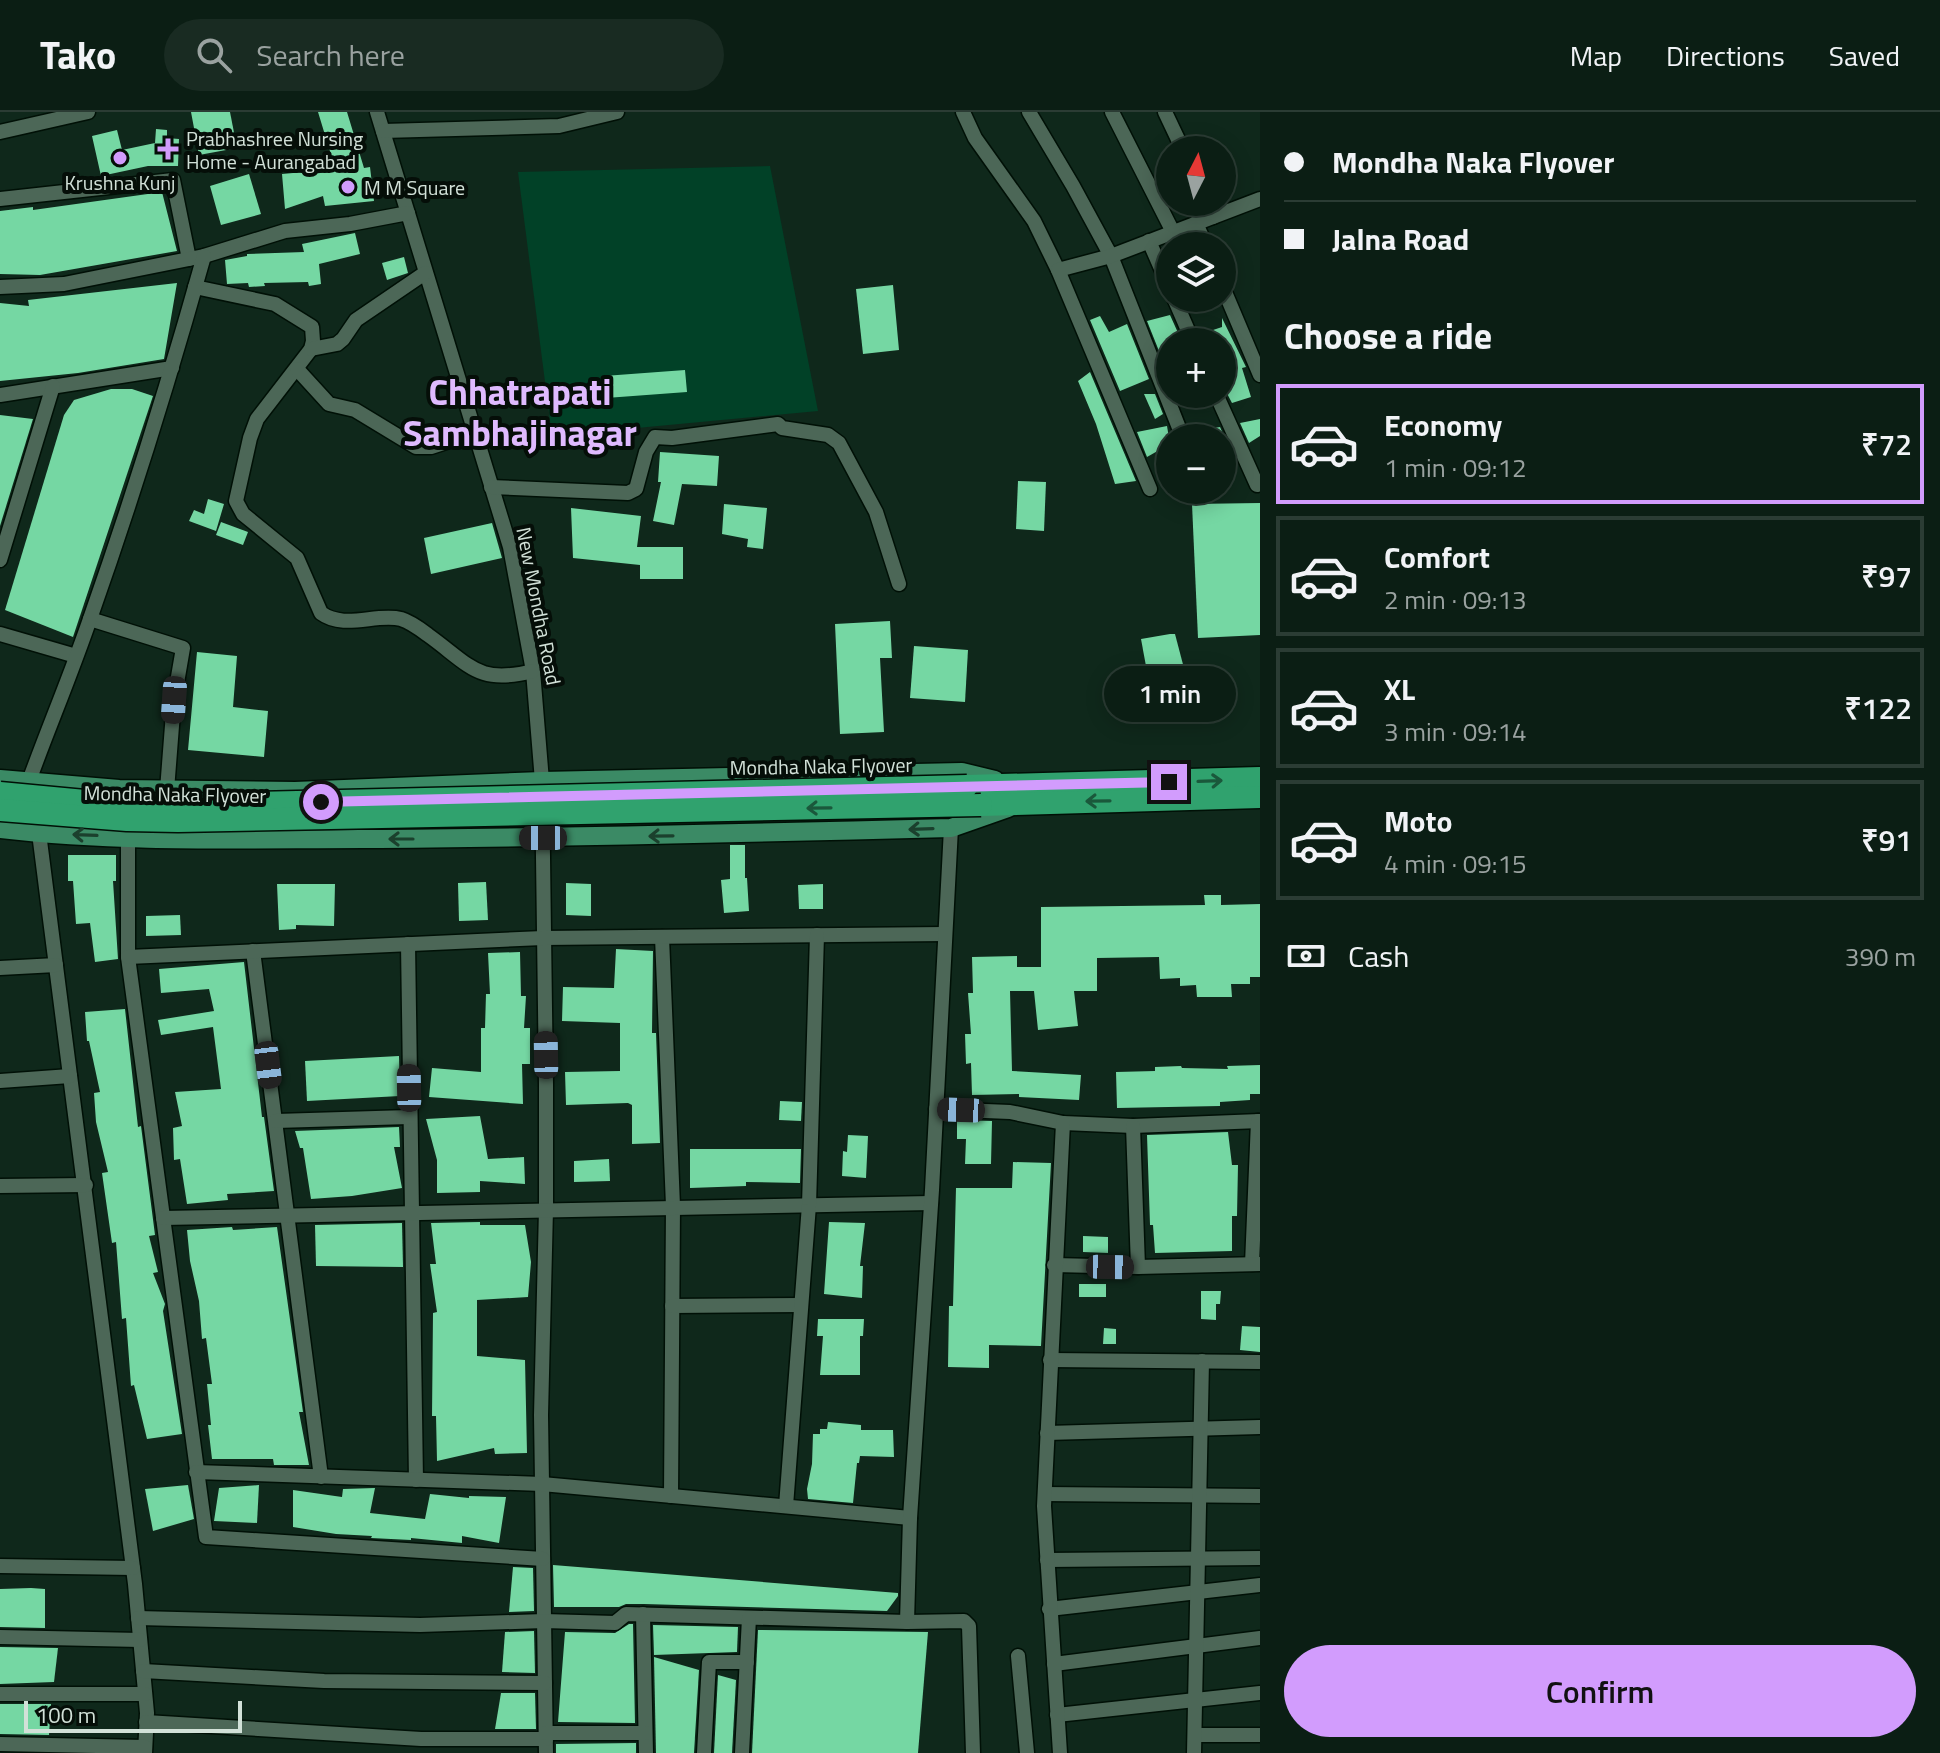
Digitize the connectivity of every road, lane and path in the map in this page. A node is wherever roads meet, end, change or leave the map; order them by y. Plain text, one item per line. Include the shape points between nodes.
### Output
1 (88, 112) edge
2 (377, 112) edge
3 (617, 112) edge
4 (963, 112) edge
5 (1029, 112) edge
6 (1112, 112) edge
7 (1165, 112) edge
8 (383, 131) junction
9 (0, 132) edge
10 (1176, 136) edge
11 (0, 199) edge
12 (1260, 199) edge
13 (408, 213) junction
14 (1213, 217) joint
15 (1196, 223) junction
16 (1173, 232) joint
17 (1200, 232) edge
18 (1156, 238) edge
19 (1149, 241) junction
20 (1111, 256) junction
21 (1156, 257) edge
22 (196, 258) junction
23 (1058, 270) junction
24 (425, 273) junction
25 (0, 287) edge
26 (195, 287) junction
27 (1233, 312) edge
28 (311, 349) junction
29 (172, 368) junction
30 (297, 369) junction
31 (1260, 375) edge
32 (53, 386) junction
33 (0, 395) edge
34 (1222, 408) edge
35 (1177, 424) edge
36 (474, 433) junction
37 (1257, 485) dead end
38 (491, 487) junction
39 (1150, 489) dead end
40 (0, 560) edge
41 (899, 584) dead end
42 (90, 619) junction
43 (0, 634) edge
44 (76, 656) junction
45 (533, 671) junction
46 (1260, 778) edge
47 (0, 779) edge
48 (29, 781) junction
49 (542, 781) junction
50 (167, 790) junction
51 (0, 793) edge
52 (1021, 795) junction
53 (1260, 797) edge
54 (0, 810) edge
55 (951, 828) junction
56 (0, 829) edge
57 (39, 833) junction
58 (128, 837) junction
59 (543, 838) junction
60 (945, 934) junction
61 (817, 935) junction
62 (662, 937) junction
63 (543, 938) junction
64 (408, 944) junction
65 (253, 951) junction
66 (128, 957) junction
67 (56, 965) junction
68 (0, 968) edge
69 (70, 1076) junction
70 (0, 1081) edge
71 (936, 1109) junction
72 (409, 1117) junction
73 (276, 1121) junction
74 (1259, 1121) edge
75 (1063, 1123) junction
76 (1133, 1126) junction
77 (86, 1185) junction
78 (0, 1186) edge
79 (931, 1203) junction
80 (809, 1205) junction
81 (673, 1206) junction
82 (546, 1209) junction
83 (410, 1211) junction
84 (288, 1214) junction
85 (163, 1218) junction
86 (1256, 1264) edge
87 (1054, 1265) junction
88 (1138, 1267) junction
89 (801, 1305) junction
90 (672, 1306) junction
91 (1050, 1360) junction
92 (1202, 1361) junction
93 (1260, 1362) edge
94 (1201, 1427) junction
95 (1260, 1427) edge
96 (1047, 1433) junction
97 (196, 1472) junction
98 (321, 1477) junction
99 (416, 1480) junction
100 (542, 1484) junction
101 (1045, 1494) junction
102 (671, 1496) junction
103 (1199, 1496) junction
104 (1260, 1496) edge
105 (786, 1506) junction
106 (910, 1518) junction
107 (1260, 1558) edge
108 (543, 1559) junction
109 (1197, 1559) junction
110 (1047, 1560) junction
111 (0, 1566) edge
112 (133, 1568) junction
113 (1260, 1585) edge
114 (1197, 1592) junction
115 (1049, 1609) junction
116 (643, 1614) junction
117 (138, 1618) junction
118 (749, 1618) junction
119 (544, 1621) junction
120 (907, 1622) junction
121 (0, 1637) edge
122 (1260, 1638) edge
123 (140, 1640) junction
124 (1196, 1648) junction
125 (1018, 1656) dead end
126 (747, 1662) junction
127 (1054, 1664) junction
128 (143, 1671) junction
129 (545, 1683) junction
130 (1260, 1693) edge
131 (0, 1694) edge
132 (145, 1694) junction
133 (1195, 1701) junction
134 (1057, 1715) junction
135 (146, 1722) junction
136 (645, 1733) junction
137 (1195, 1735) junction
138 (1260, 1735) edge
139 (546, 1742) edge
140 (0, 1744) edge
141 (69, 1749) edge
142 (116, 1750) edge
143 (145, 1750) edge
144 (646, 1753) edge
145 (704, 1753) edge
146 (742, 1753) edge
147 (973, 1753) edge
148 (1027, 1753) edge
149 (1060, 1753) edge
150 (1194, 1753) edge

1 - 9 street
2 - 8 street, New Mondha Road
3 - 8 street via 559,126
4 - 23 street via 975,138 1034,221
5 - 20 street
6 - 16 street
7 - 10 street
8 - 13 street, New Mondha Road
11 - 22 street via 173,180
12 - 14 street
13 - 22 street via 285,231
13 - 24 street, New Mondha Road
14 - 15 street
15 - 16 street
15 - 17 street
18 - 19 street
19 - 20 street
19 - 21 street
20 - 23 street
20 - 35 street
22 - 25 street via 64,284
22 - 26 street
23 - 39 street
24 - 28 street via 356,320 337,344
24 - 36 street, New Mondha Road
26 - 28 street via 275,304 312,327
26 - 29 street
27 - 31 street
28 - 30 street
29 - 32 street
29 - 42 street
30 - 36 street via 329,404 355,410 416,447
30 - 45 street via 257,419 237,492 238,508 297,558 327,617 402,619 482,675 509,677
32 - 33 street
32 - 40 street
34 - 37 street
36 - 38 street, New Mondha Road
38 - 41 street via 628,493 636,489 655,437 778,424 828,435 839,443 876,512
38 - 45 street, New Mondha Road via 510,547
42 - 44 street
42 - 50 street via 183,648
43 - 44 street
44 - 48 street
45 - 49 street, New Mondha Road
52 -> 46 highway
47 - 48 main road
48 - 50 main road
49 - 50 main road via 295,791
49 - 52 main road via 962,772
49 - 59 street, New Mondha Road
51 - 52 highway, Mondha Naka Flyover, bridge via 174,805 967,786
53 -> 52 highway
52 -> 54 highway, Mondha Naka Flyover, bridge via 981,805 178,821
52 - 55 main road
55 -> 59 main road
55 - 60 street
56 - 57 main road
58 -> 57 main road
57 - 67 street
59 -> 58 main road
58 - 66 street
59 - 63 street, New Mondha Road
60 - 61 street
60 - 71 street
61 - 62 street
61 - 80 street
62 - 63 street
62 - 81 street
63 - 64 street
63 - 82 street, New Mondha Road
64 - 65 street
64 - 72 street
65 - 66 street
65 - 73 street
66 - 85 street
67 - 68 street
67 - 69 street
69 - 70 street
69 - 77 street
71 - 75 street via 1010,1112
71 - 79 street
72 - 73 street
72 - 83 street
73 - 84 street
74 - 76 street
74 - 86 street
75 - 76 street
75 - 87 street
76 - 88 street
77 - 78 street
77 - 112 street
79 - 80 street
79 - 106 street
80 - 81 street
80 - 89 street
81 - 82 street
81 - 90 street
82 - 83 street
82 - 100 street, New Mondha Road
83 - 84 street
83 - 99 street
84 - 85 street
84 - 98 street
85 - 97 street
86 - 88 street
87 - 88 street
87 - 91 street
89 - 90 street
89 - 105 street
90 - 102 street
91 - 92 street
91 - 96 street
92 - 93 street
92 - 94 street
94 - 95 street
94 - 96 street
94 - 103 street
96 - 101 street
97 - 98 street
97 - 108 street via 206,1537
98 - 99 street
99 - 100 street
100 - 102 street
100 - 108 street, New Mondha Road
101 - 103 street
101 - 110 street
102 - 105 street
103 - 104 street
103 - 109 street
105 - 106 street
106 - 120 street
107 - 109 street
108 - 119 street, New Mondha Road
109 - 110 street
109 - 114 street
110 - 115 street
111 - 112 street
112 - 117 street
113 - 114 street
114 - 115 street
114 - 124 street
115 - 127 street
116 - 118 street
116 - 119 street via 626,1614 615,1623
116 - 136 street
117 - 119 street via 420,1625
117 - 123 street
118 - 120 street
118 - 126 street
119 - 129 street, New Mondha Road
120 - 147 street via 967,1622
121 - 123 street
122 - 124 street
123 - 128 street
124 - 127 street
124 - 133 street
125 - 148 street
126 - 145 street via 709,1662
126 - 146 street
127 - 134 street
128 - 129 street via 324,1681
128 - 132 street
129 - 139 street, New Mondha Road
130 - 133 street
131 - 132 street
132 - 135 street
133 - 134 street
133 - 137 street
134 - 149 street
135 - 139 street
135 - 143 street
136 - 139 street
136 - 144 street
137 - 138 street
137 - 150 street
140 - 141 street
141 - 142 street
142 - 143 street

